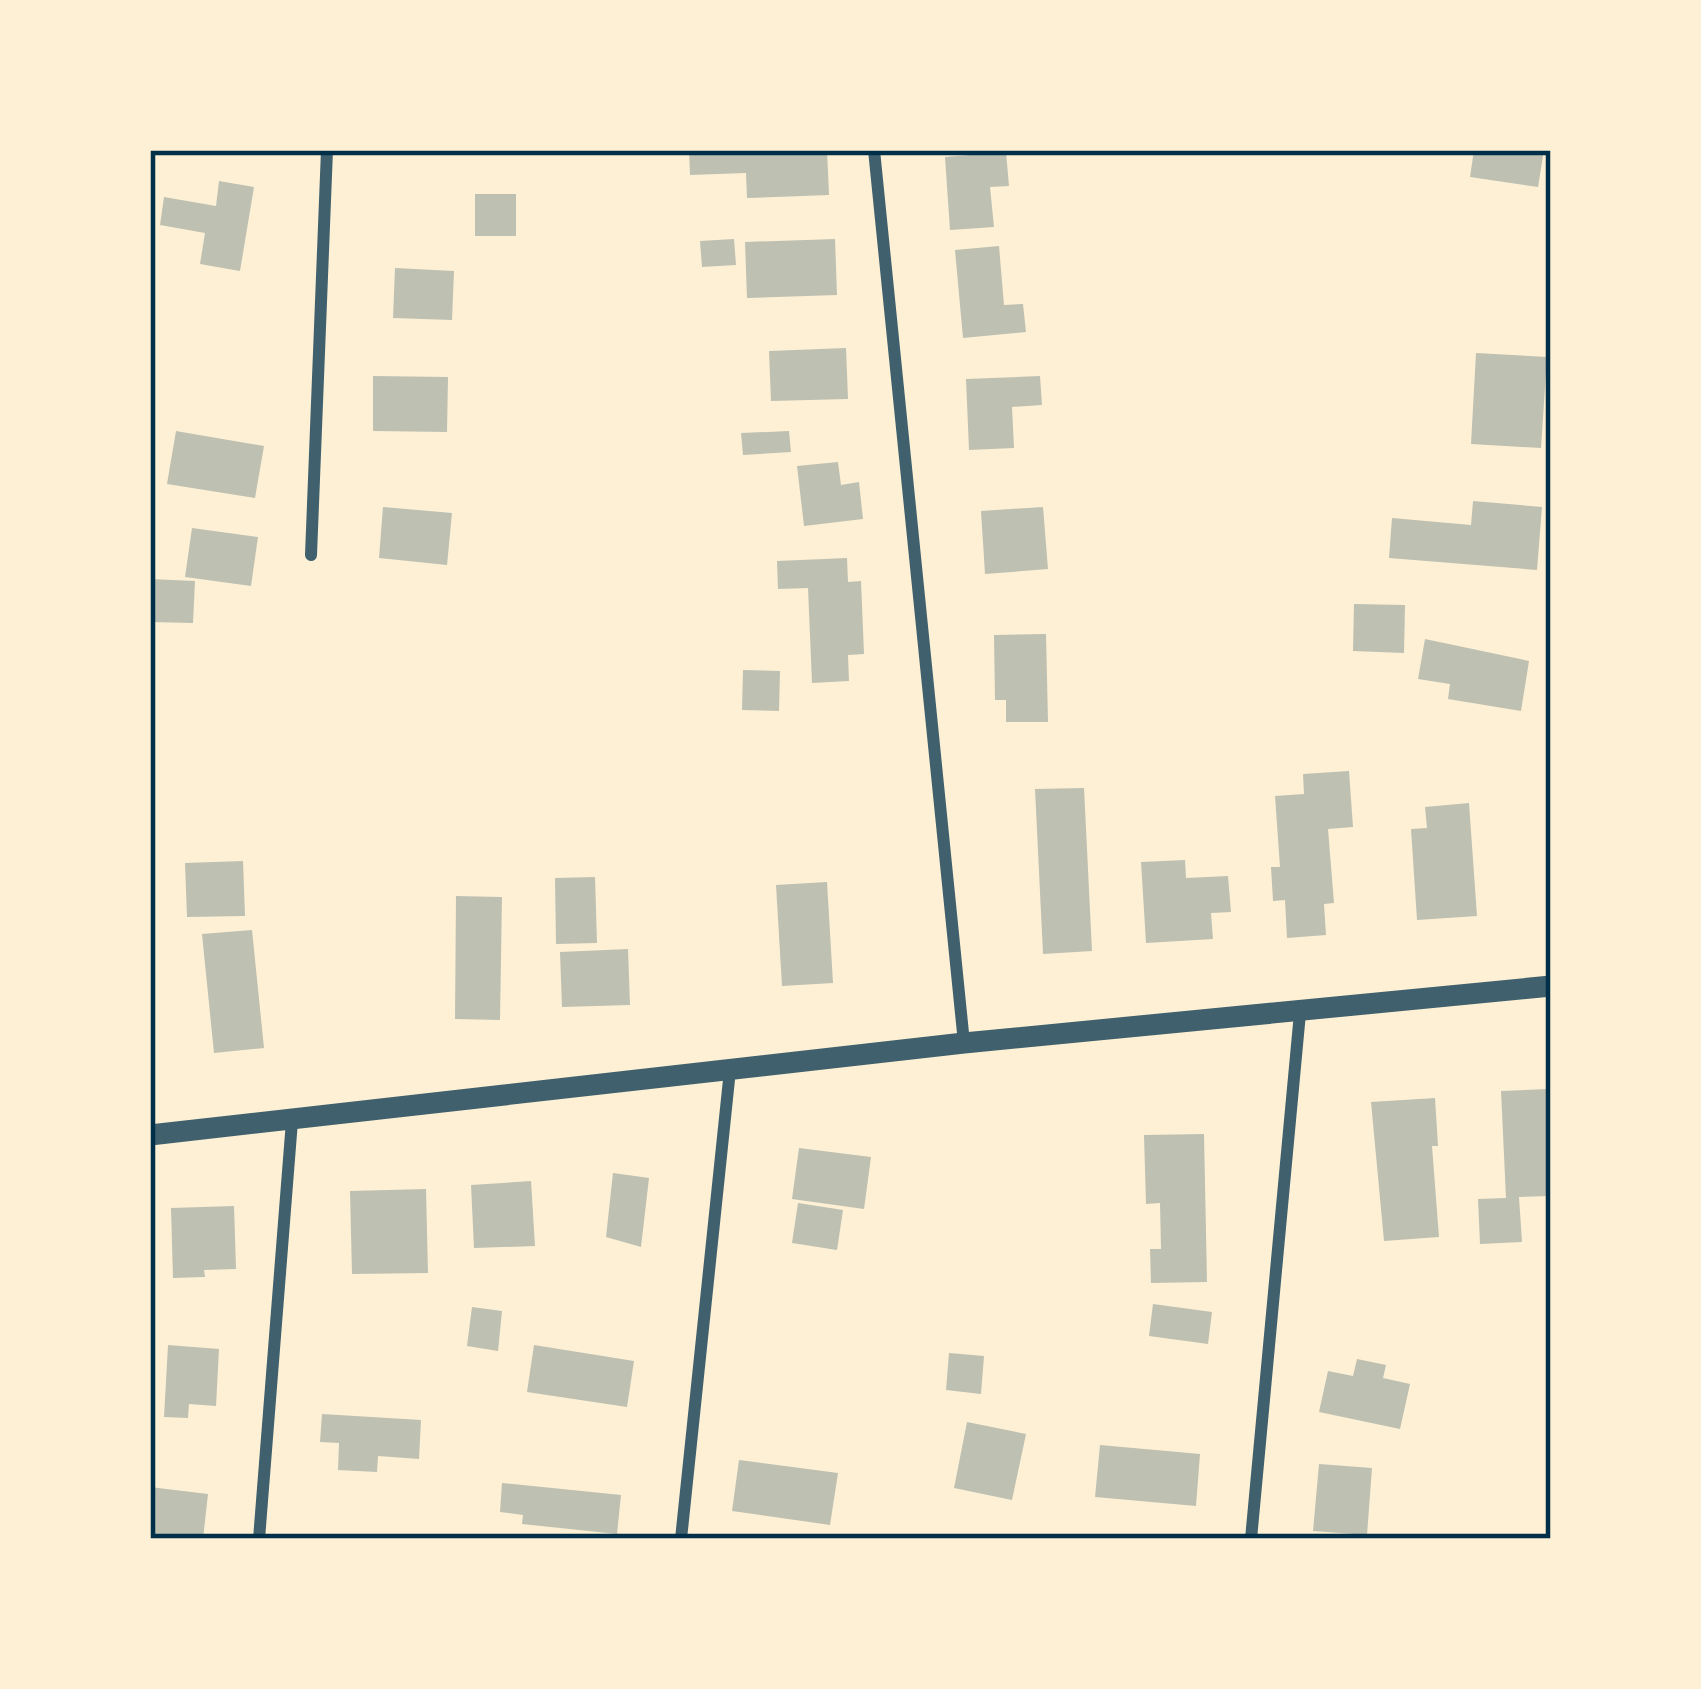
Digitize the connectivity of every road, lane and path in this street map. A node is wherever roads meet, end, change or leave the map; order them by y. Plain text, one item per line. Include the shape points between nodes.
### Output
1 (326, 150) edge
2 (874, 150) edge
3 (311, 555) dead end
4 (1551, 986) edge
5 (1300, 1013) junction
6 (964, 1043) junction
7 (730, 1070) junction
8 (292, 1121) junction
9 (150, 1135) edge
10 (259, 1539) edge
11 (681, 1539) edge
12 (1251, 1539) edge

1 - 3 street
2 - 6 street
4 - 5 street
5 - 6 street
5 - 12 street
6 - 7 street
7 - 8 street
7 - 11 street
8 - 9 street
8 - 10 street

